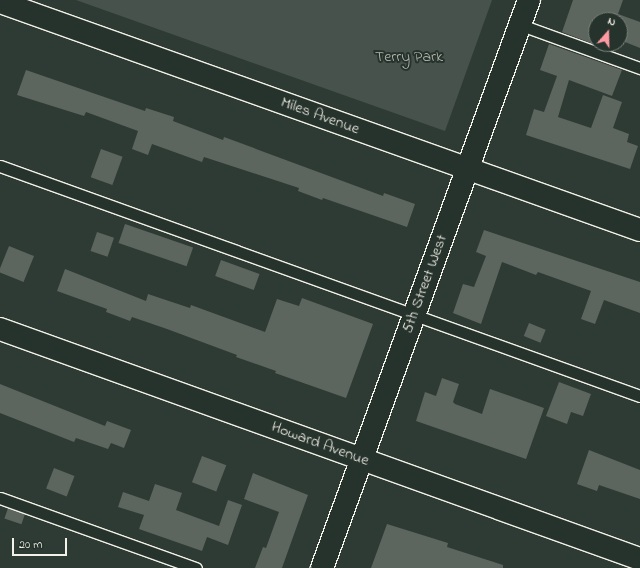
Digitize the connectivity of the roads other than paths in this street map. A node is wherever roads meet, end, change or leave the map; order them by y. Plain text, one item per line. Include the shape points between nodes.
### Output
1 (530, 0) edge
2 (0, 2) edge
3 (521, 25) junction
4 (640, 68) edge
5 (0, 166) edge
6 (467, 168) junction
7 (640, 230) edge
8 (414, 313) junction
9 (0, 329) edge
10 (640, 396) edge
11 (361, 459) junction
12 (0, 498) edge
13 (640, 559) edge
14 (196, 568) edge
15 (322, 568) edge

1 - 3 street, 5th Street West
2 - 6 street, Miles Avenue
3 - 4 lane
3 - 6 street, 5th Street West
5 - 8 lane
6 - 7 street, Miles Avenue
6 - 8 street, 5th Street West
8 - 10 lane
8 - 11 street, 5th Street West
9 - 11 street, Howard Avenue
11 - 13 street, Howard Avenue
11 - 15 street, 5th Street West
12 - 14 lane

